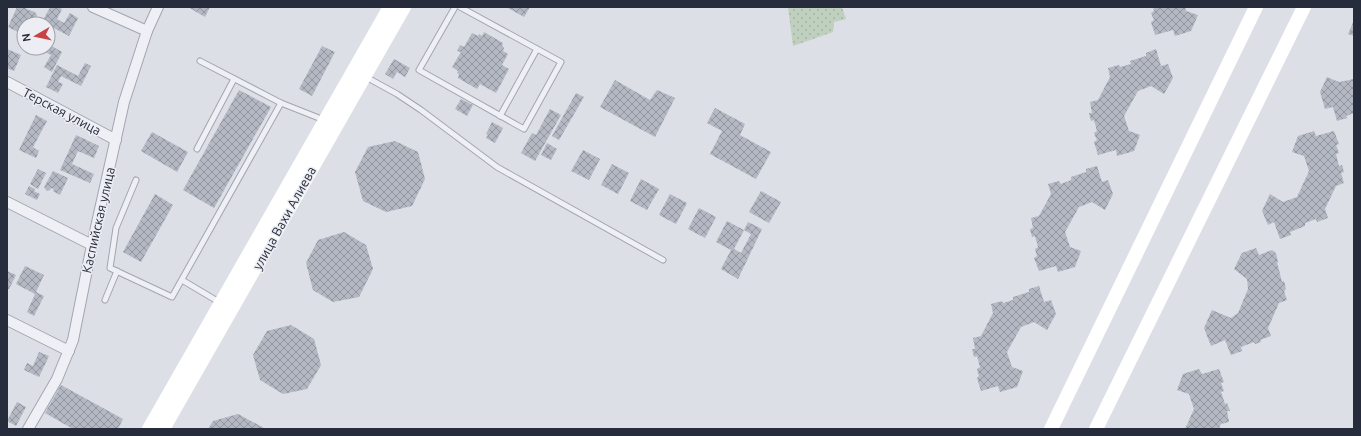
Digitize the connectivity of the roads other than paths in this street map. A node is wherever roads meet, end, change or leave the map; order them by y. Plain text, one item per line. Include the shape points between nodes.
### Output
1 (93, 7) edge
2 (158, 7) edge
3 (390, 7) edge
4 (404, 7) edge
5 (455, 7) edge
6 (460, 7) edge
7 (1256, 7) edge
8 (1304, 7) edge
9 (146, 31) junction
10 (537, 49) junction
11 (200, 62) dead end
12 (364, 76) junction
13 (234, 79) junction
14 (7, 82) edge
15 (281, 103) junction
16 (500, 116) junction
17 (325, 120) junction
18 (116, 140) junction
19 (197, 149) dead end
20 (136, 180) dead end
21 (7, 202) edge
22 (92, 245) junction
23 (663, 260) dead end
24 (118, 271) junction
25 (182, 280) junction
26 (105, 300) dead end
27 (220, 303) junction
28 (7, 320) edge
29 (69, 350) junction
30 (28, 429) edge
31 (149, 429) edge
32 (162, 429) edge
33 (1051, 429) edge
34 (1096, 429) edge

1 - 9 street
2 - 9 street, Каспийская улица
3 - 17 main road, улица Вахи Алиева
4 - 12 main road, улица Вахи Алиева
5 - 16 lane via 419,70
6 - 10 lane
7 - 33 main road
8 - 34 main road
9 - 18 street, Каспийская улица via 124,102
10 - 16 lane
10 - 16 lane via 561,62 524,129
11 - 13 lane
12 - 23 lane via 421,110 497,167
12 - 32 main road, улица Вахи Алиева
13 - 15 lane
13 - 19 lane
14 - 18 street, Терская улица
15 - 17 lane
15 - 25 lane
17 - 27 main road, улица Вахи Алиева
18 - 22 street, Каспийская улица
20 - 24 lane via 116,228 110,268
21 - 22 street
22 - 29 street, Каспийская улица
24 - 25 lane via 172,297
24 - 26 lane
25 - 27 lane
27 - 31 main road, улица Вахи Алиева
28 - 29 street
29 - 30 street, Каспийская улица

